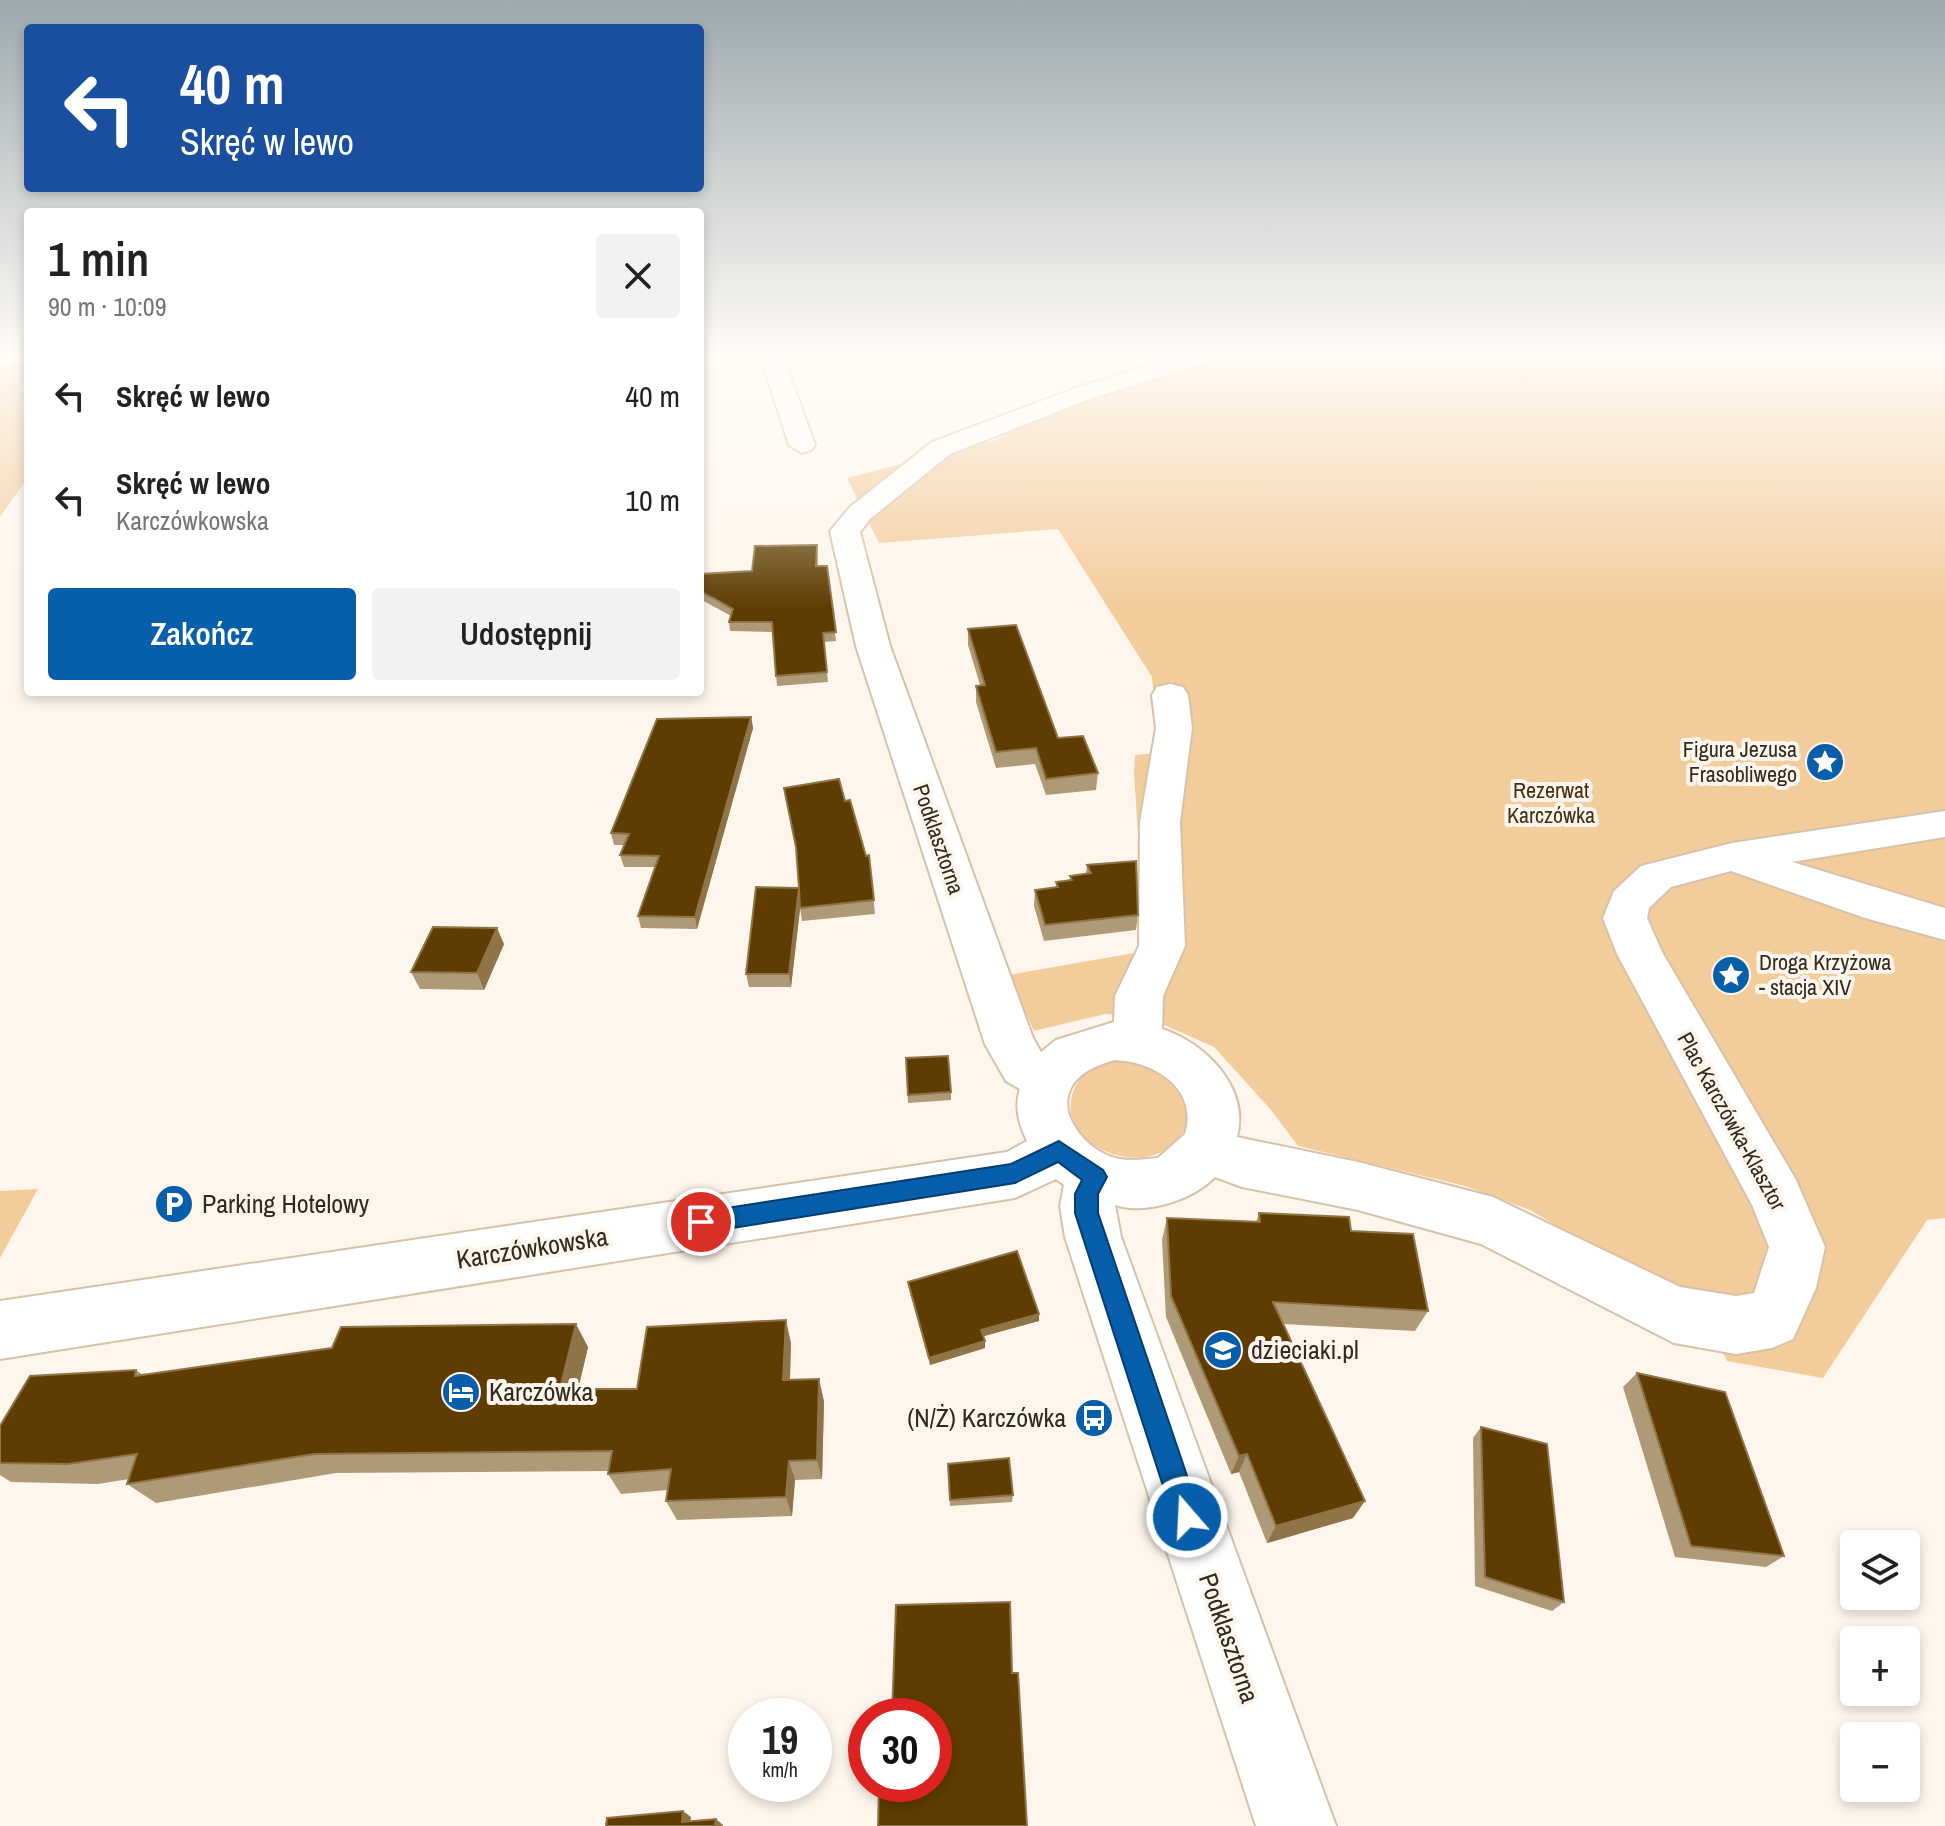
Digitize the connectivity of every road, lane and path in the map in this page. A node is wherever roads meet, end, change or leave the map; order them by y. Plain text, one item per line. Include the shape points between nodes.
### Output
1 (799, 437) edge
2 (969, 437) edge
3 (802, 445) dead end
4 (1170, 695) dead end
5 (1945, 824) edge
6 (1732, 857) junction
7 (1945, 924) edge
8 (1137, 1041) junction
9 (1047, 1079) junction
10 (1207, 1148) junction
11 (1077, 1164) junction
12 (0, 1330) edge
13 (1296, 1826) edge

1 - 3 street
2 - 9 street, Podklasztorna via 941,448 860,513 848,524 845,541 873,646 1010,1044 1024,1067
4 - 8 street via 1174,728 1160,822 1162,946 1139,996
5 - 6 street, Plac Karczówka-Klasztor
6 - 7 street
6 - 10 street, Plac Karczówka-Klasztor via 1656,876 1629,902 1625,918 1640,954 1777,1197 1797,1247 1787,1288 1772,1319 1736,1325 1674,1314 1493,1222 1358,1186 1242,1164
8 - 9 street via 1083,1048 1057,1064
8 - 10 street via 1163,1049 1203,1082 1213,1103 1214,1127
9 - 11 street via 1040,1099 1042,1120
10 - 11 street via 1188,1169 1160,1181 1128,1184
11 - 12 street, Karczówkowska
11 - 13 street, Podklasztorna via 1093,1237

